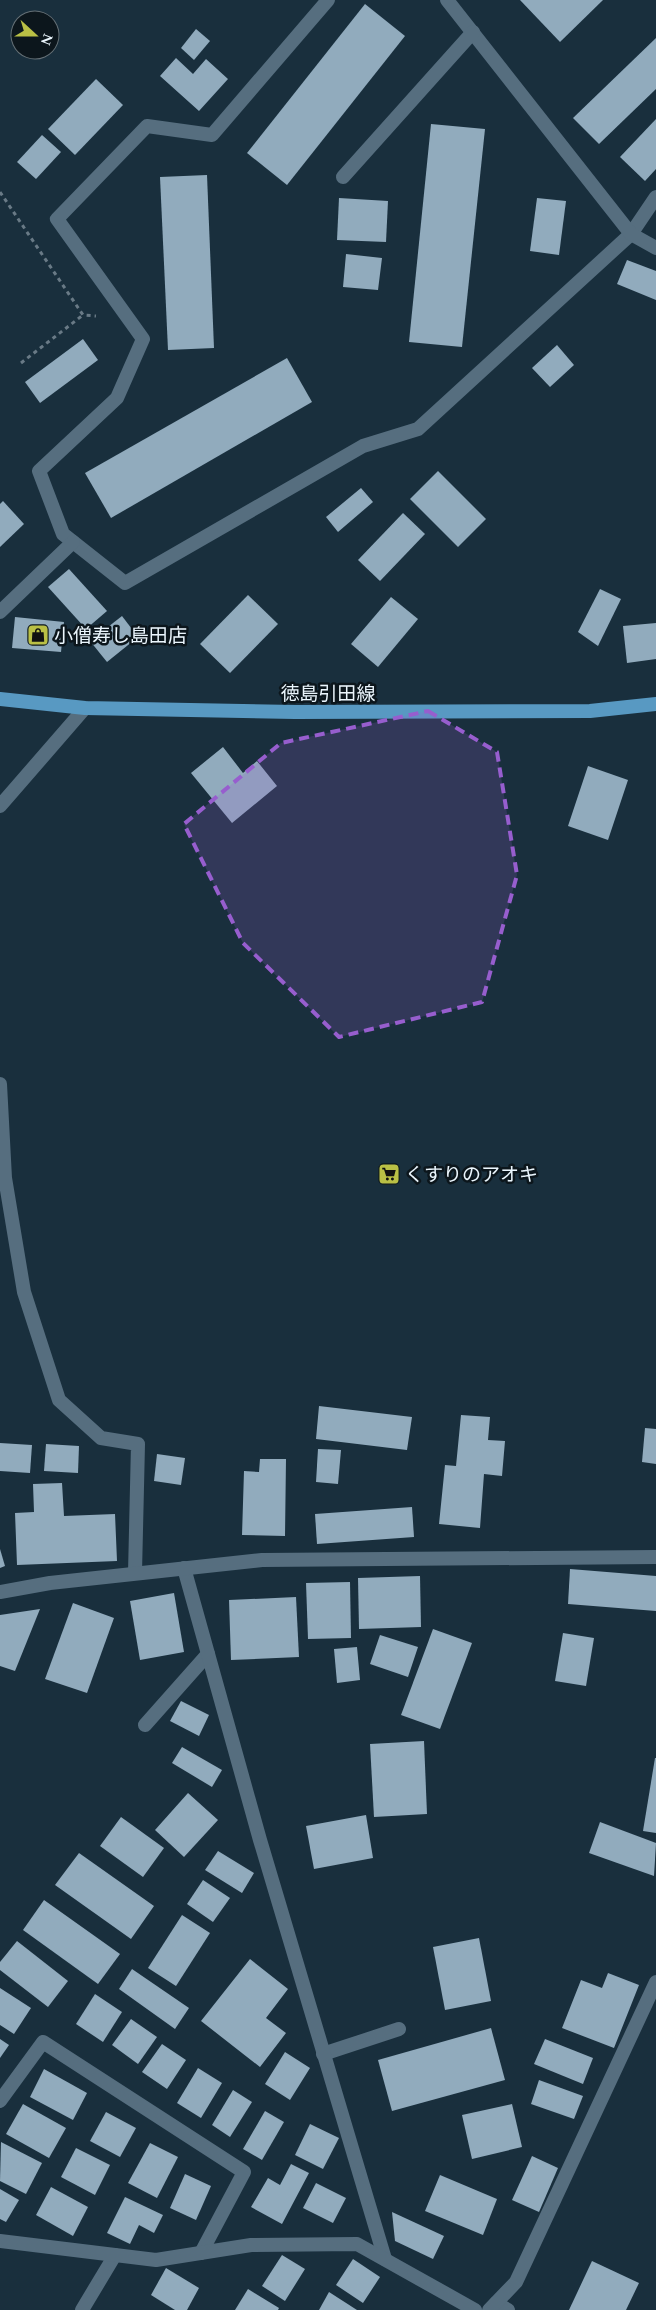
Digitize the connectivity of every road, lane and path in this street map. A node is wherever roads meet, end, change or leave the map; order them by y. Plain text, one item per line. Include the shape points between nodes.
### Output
1 (328, 0) edge
2 (447, 0) edge
3 (473, 32) junction
4 (343, 177) dead end
5 (0, 192) edge
6 (656, 197) edge
7 (631, 234) junction
8 (656, 248) edge
9 (83, 315) junction
10 (130, 320) junction
11 (21, 363) dead end
12 (73, 542) junction
13 (0, 612) edge
14 (0, 699) edge
15 (656, 704) edge
16 (85, 708) junction
17 (0, 806) edge
18 (0, 1084) edge
19 (656, 1557) edge
20 (184, 1568) junction
21 (135, 1573) junction
22 (0, 1592) edge
23 (208, 1654) junction
24 (145, 1725) dead end
25 (656, 1982) edge
26 (399, 2029) dead end
27 (323, 2054) junction
28 (0, 2101) edge
29 (0, 2241) edge
30 (201, 2253) junction
31 (115, 2255) junction
32 (384, 2259) junction
33 (498, 2308) edge
34 (82, 2310) edge
35 (475, 2310) edge

1 - 10 street via 212,135 146,126 57,219
2 - 3 street
3 - 4 street
3 - 7 street
5 - 9 path
6 - 7 street
7 - 8 street
7 - 12 street via 418,429 364,446 125,583
9 - 10 path
9 - 11 path
10 - 12 street via 143,339 117,398 39,471 63,534
12 - 13 street
14 - 16 main road, 徳島引田線
15 - 16 main road, 徳島引田線 via 590,712
16 - 17 street
18 - 21 street via 5,1178 24,1292 59,1400 102,1438 138,1444
19 - 20 street via 262,1560
20 - 21 street
20 - 23 street
21 - 22 street
23 - 24 street
23 - 27 street
25 - 33 street via 516,2282
26 - 27 street
27 - 32 street
28 - 30 street via 43,2042 244,2172
29 - 31 street
30 - 31 street via 156,2260
30 - 32 street via 250,2245 357,2244
31 - 34 street
32 - 35 street

